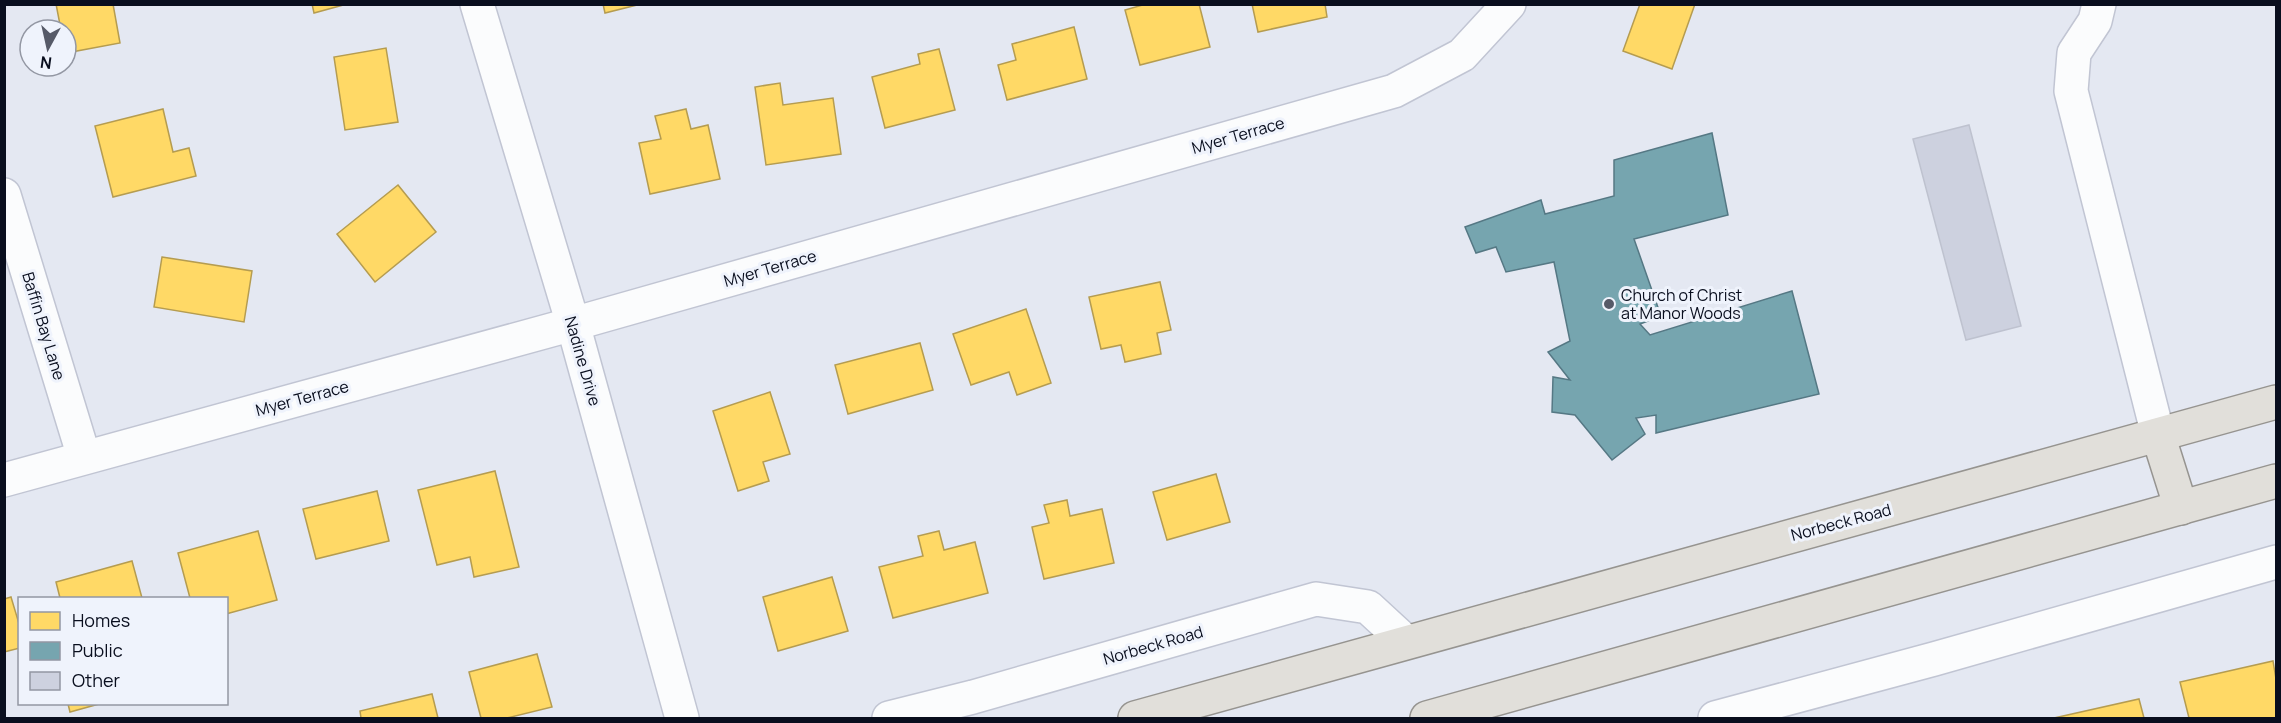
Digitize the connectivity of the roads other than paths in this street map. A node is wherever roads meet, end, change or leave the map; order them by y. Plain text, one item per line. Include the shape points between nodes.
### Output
1 (477, 4) edge
2 (1509, 4) edge
3 (2099, 4) edge
4 (4, 195) edge
5 (573, 324) junction
6 (2277, 402) edge
7 (2158, 435) junction
8 (84, 457) junction
9 (4, 480) edge
10 (2277, 481) edge
11 (2181, 508) junction
12 (2277, 562) edge
13 (1406, 642) junction
14 (682, 718) edge
15 (889, 718) edge
16 (1135, 718) edge
17 (1427, 718) edge
18 (1715, 718) edge

1 - 5 street, Nadine Drive
2 - 5 street, Myer Terrace via 1462,55 1394,91
3 - 7 street via 2095,21 2074,53 2072,90
4 - 8 street, Baffin Bay Lane
5 - 8 street, Myer Terrace
5 - 14 street, Nadine Drive
6 - 7 main road, Norbeck Road
7 - 11 main road
7 - 13 main road, Norbeck Road
8 - 9 street, Myer Terrace
10 - 11 main road
11 - 17 main road
12 - 18 street
13 - 15 street, Norbeck Road via 1368,607 1316,599
13 - 16 main road, Norbeck Road

